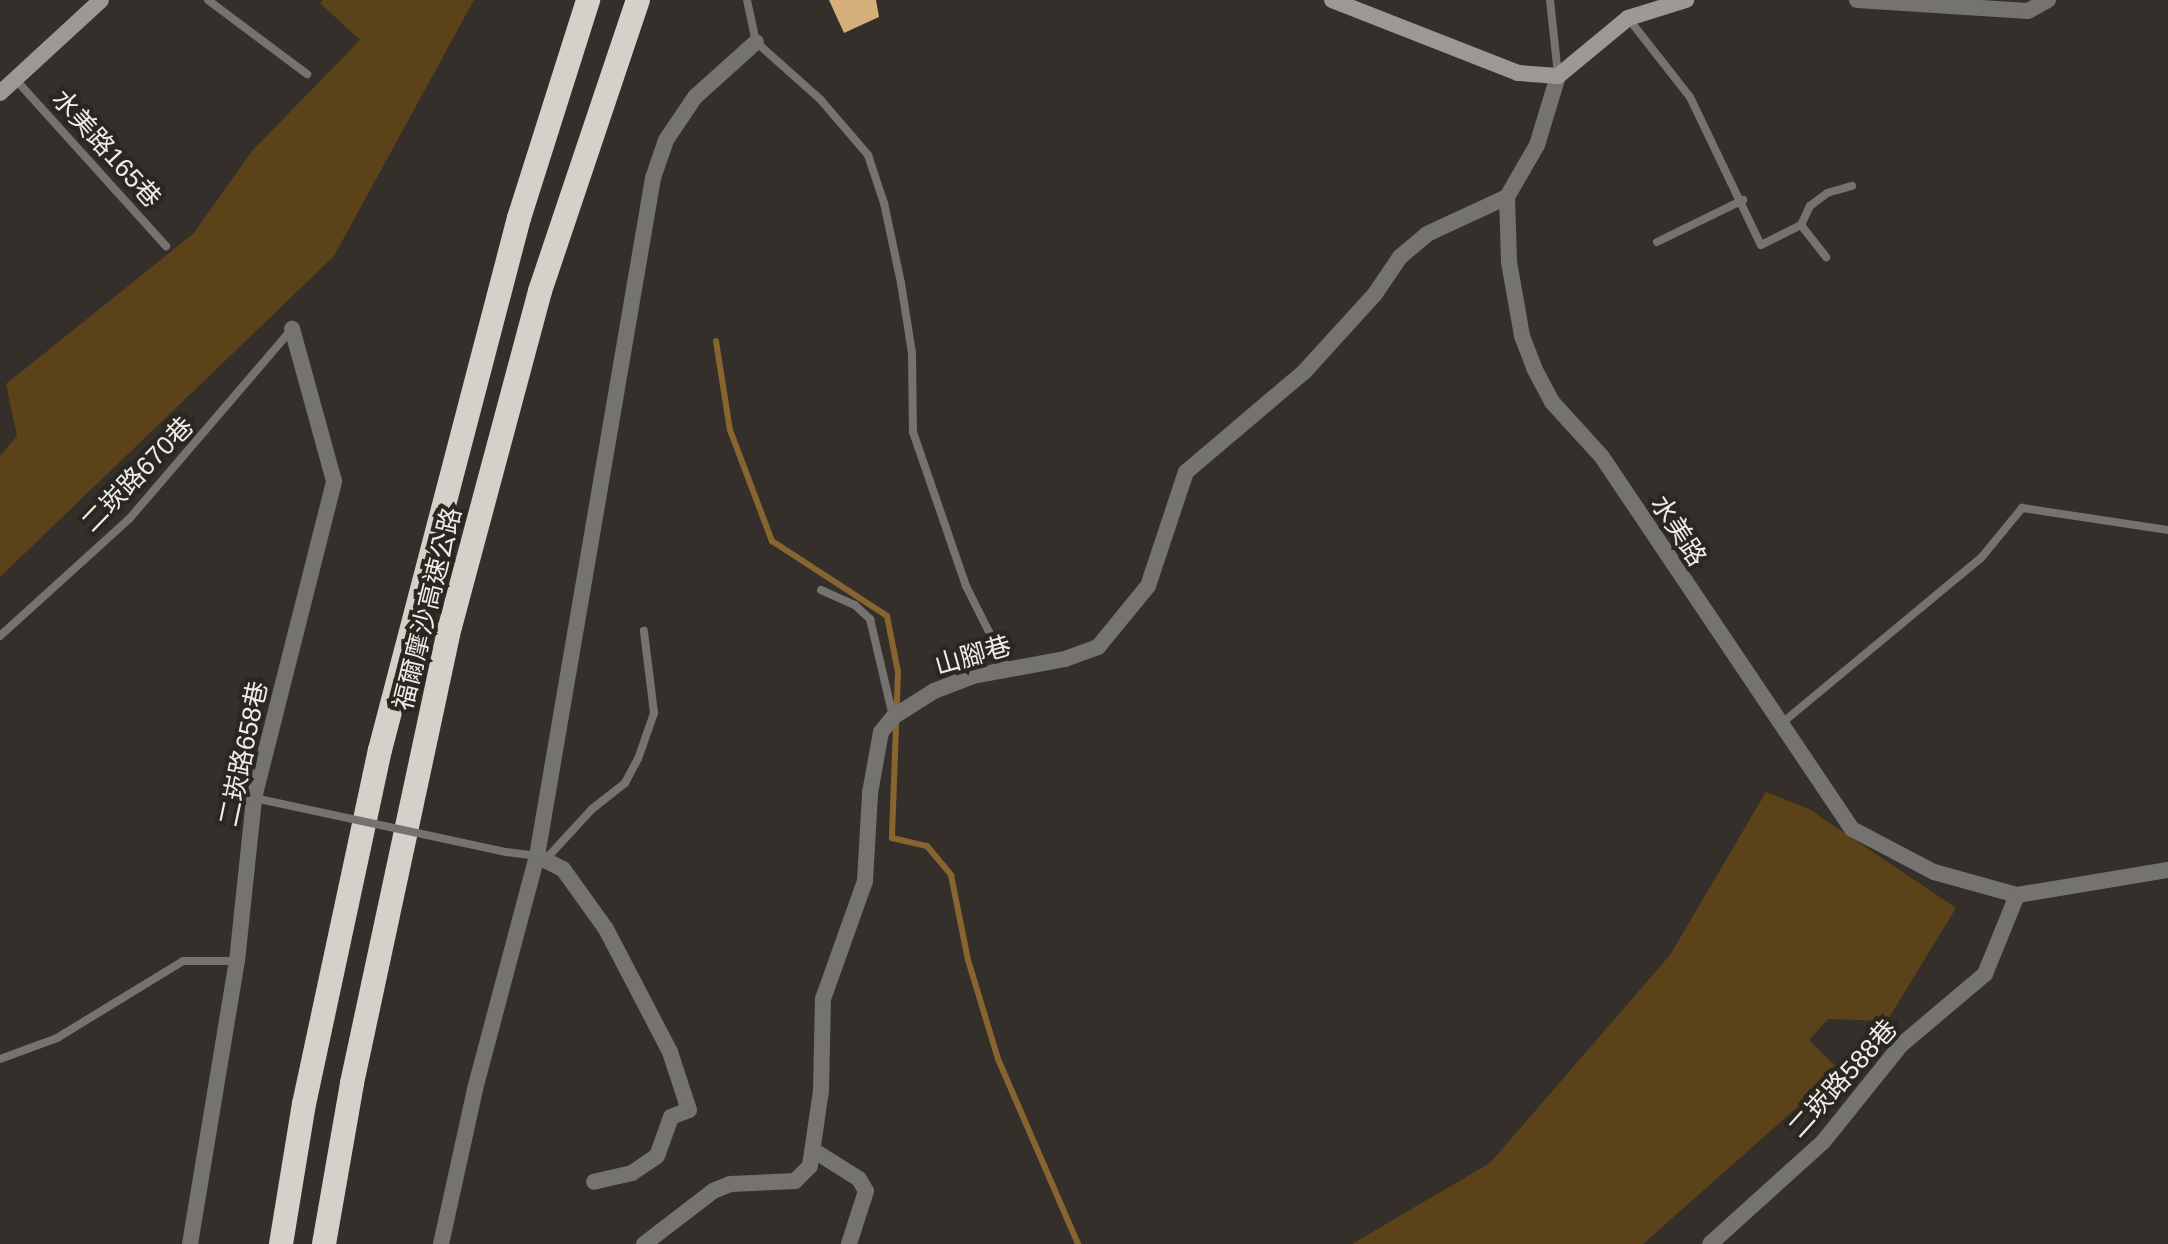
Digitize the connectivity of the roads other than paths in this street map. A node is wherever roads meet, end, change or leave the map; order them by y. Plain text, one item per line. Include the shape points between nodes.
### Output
1 (101, 0) edge
2 (208, 0) edge
3 (588, 0) edge
4 (638, 0) edge
5 (747, 0) edge
6 (1332, 0) edge
7 (1550, 0) edge
8 (1686, 0) edge
9 (1857, 0) edge
10 (2048, 0) edge
11 (1628, 18) junction
12 (756, 42) junction
13 (307, 74) dead end
14 (1558, 76) junction
15 (16, 80) junction
16 (0, 93) edge
17 (1852, 186) dead end
18 (1507, 197) junction
19 (1743, 200) junction
20 (1801, 225) junction
21 (1657, 242) dead end
22 (166, 246) dead end
23 (1826, 257) dead end
24 (292, 329) joint
25 (2168, 530) edge
26 (821, 590) dead end
27 (644, 631) dead end
28 (0, 636) edge
29 (1007, 668) junction
30 (893, 717) junction
31 (1782, 723) junction
32 (254, 798) junction
33 (542, 858) junction
34 (2168, 870) edge
35 (2017, 895) junction
36 (237, 961) junction
37 (0, 1059) edge
38 (813, 1150) junction
39 (594, 1182) dead end
40 (190, 1244) edge
41 (281, 1244) edge
42 (324, 1244) edge
43 (441, 1244) edge
44 (644, 1244) edge
45 (849, 1244) edge
46 (1710, 1244) edge

1 - 15 street
2 - 13 lane
3 - 41 highway, 福爾摩沙高速公路 via 519,218 380,750 304,1104
4 - 42 highway, 福爾摩沙高速公路 via 540,291 450,627 352,1083
5 - 12 lane
6 - 14 street via 1518,73
7 - 14 lane
8 - 11 street
9 - 10 street via 2028,11
11 - 14 street
11 - 19 lane via 1690,97
12 - 29 lane via 820,99 868,155 901,283 917,444 966,586
12 - 33 street via 695,97 666,140 653,178
14 - 18 street via 1537,145
15 - 16 street
15 - 22 lane, 水美路165巷
17 - 20 lane via 1810,206
18 - 29 street, 山腳巷 via 1427,234 1400,257 1375,294 1304,372 1186,472 1148,586 1098,647 1065,659
18 - 31 street, 水美路 via 1509,262 1522,336 1534,368 1552,402 1602,457 1700,609
19 - 20 lane via 1761,245
19 - 21 lane
20 - 23 lane
24 - 28 lane, 二崁路670巷 via 130,518
24 - 32 street, 二崁路658巷 via 334,481
25 - 31 lane via 2022,508 1981,558
26 - 30 lane via 855,605 870,619
27 - 33 lane via 654,713 638,759 625,783
29 - 30 street, 山腳巷 via 934,691
30 - 38 street via 876,745 865,881 823,999 821,1091
31 - 35 street, 水美路 via 1852,829 1934,872
32 - 33 lane, bridge
32 - 36 street, 二崁路658巷
33 - 39 street via 563,869 606,929 670,1052 689,1110 671,1117 657,1156 632,1173
33 - 43 street via 475,1089
34 - 35 street
35 - 46 street, 二崁路588巷 via 1985,974 1901,1045 1823,1142
36 - 37 lane via 183,961 57,1038
36 - 40 street, 二崁路658巷
38 - 44 street via 810,1166 795,1181 730,1184
38 - 45 street via 859,1179 866,1191

